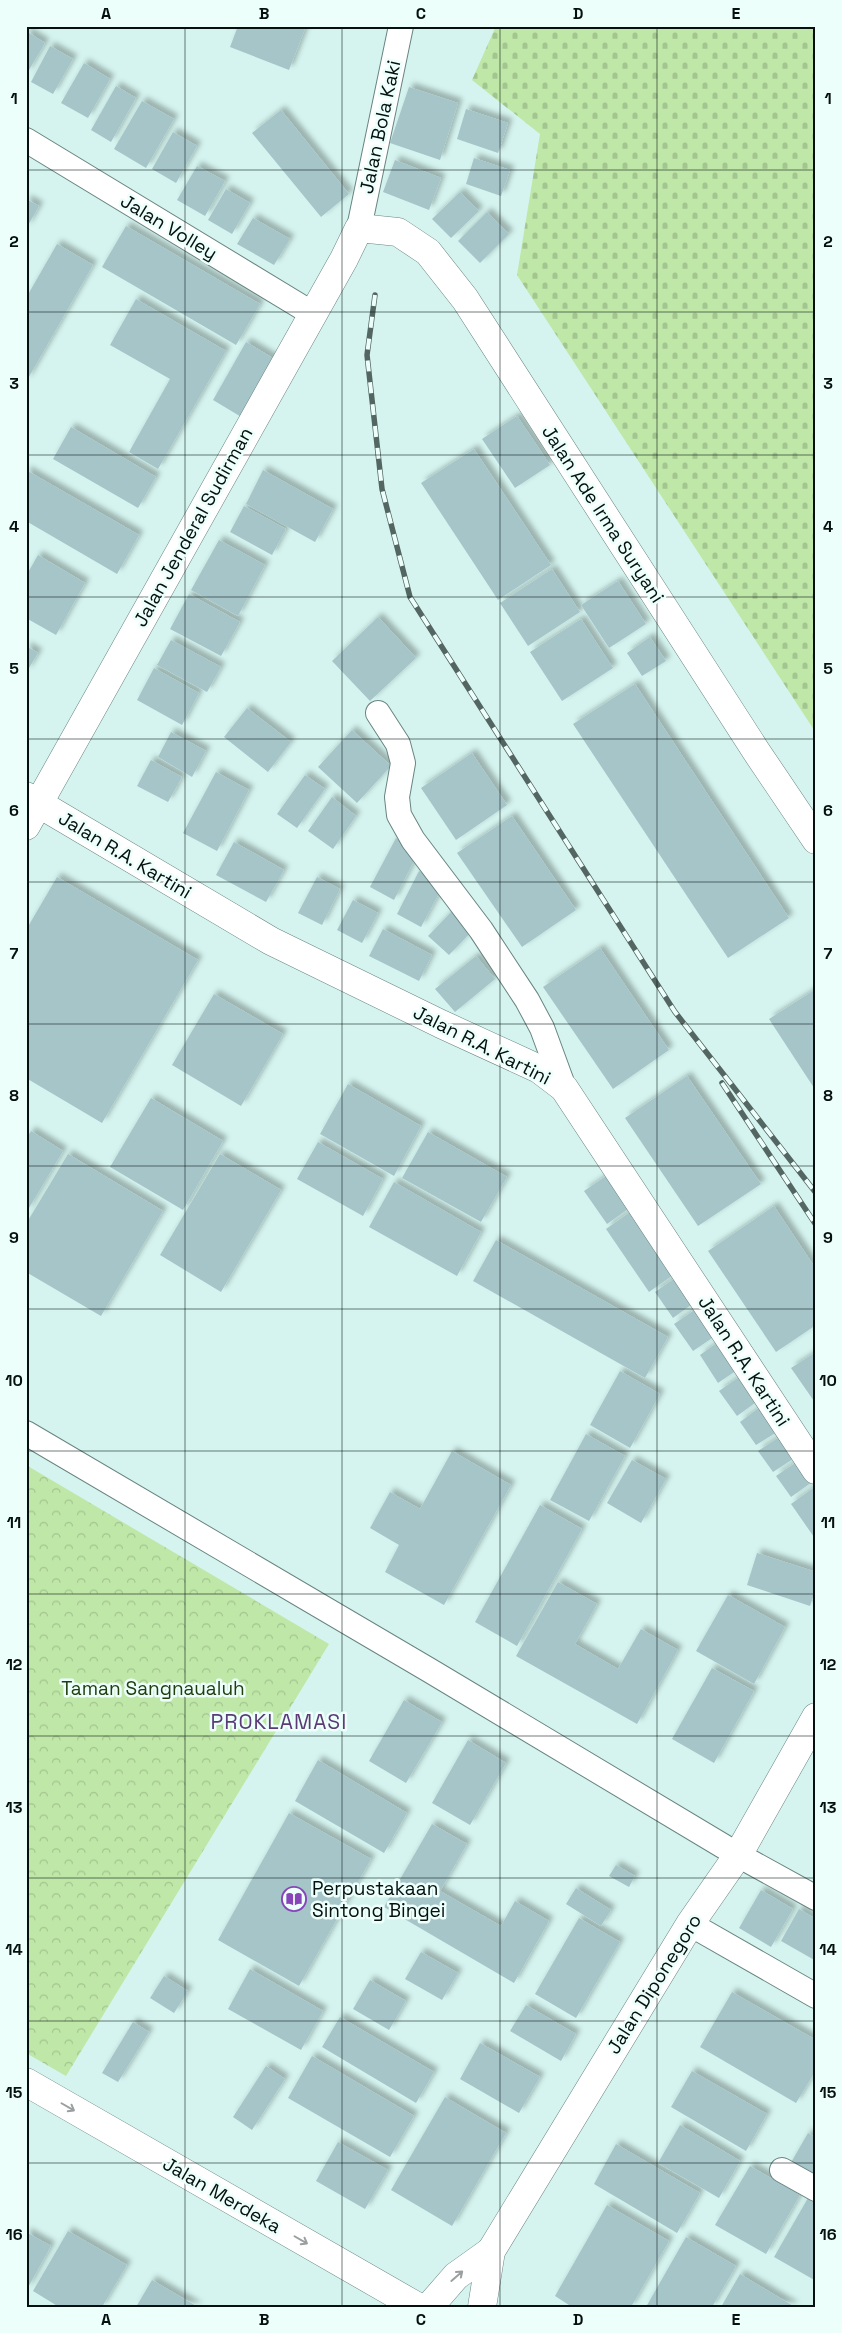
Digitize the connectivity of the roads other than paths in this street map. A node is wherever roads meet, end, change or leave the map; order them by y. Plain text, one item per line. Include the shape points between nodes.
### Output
1 (400, 26) edge
2 (26, 140) edge
3 (359, 228) junction
4 (313, 314) junction
5 (378, 713) dead end
6 (30, 809) edge
7 (816, 840) edge
8 (564, 1088) junction
9 (26, 1433) edge
10 (816, 1470) edge
11 (816, 1717) edge
12 (738, 1855) junction
13 (816, 1898) edge
14 (690, 1924) junction
15 (816, 1996) edge
16 (26, 2082) edge
17 (782, 2170) dead end
18 (816, 2189) edge
19 (491, 2251) junction
20 (418, 2307) edge
21 (429, 2307) edge
22 (482, 2307) edge

1 - 3 street, Jalan Bola Kaki
2 - 4 street, Jalan Volley
3 - 4 main road, Jalan Jenderal Sudirman
3 - 7 main road, Jalan Ade Irma Suryani via 398,232 428,252 465,299
4 - 6 main road, Jalan Jenderal Sudirman
5 - 8 street via 398,744 403,764 397,797 399,815 413,840 481,930 527,1000 542,1028
6 - 8 main road, Jalan R.A. Kartini via 271,941 539,1069
8 - 10 main road, Jalan R.A. Kartini
9 - 12 street
11 - 12 main road, Jalan Diponegoro
12 - 13 street
12 - 14 main road, Jalan Diponegoro
14 - 15 street
14 - 19 main road, Jalan Diponegoro
16 -> 20 main road, Jalan Merdeka
17 - 18 street
21 -> 19 main road, Jalan Diponegoro via 456,2276
19 - 22 main road, Jalan Diponegoro

